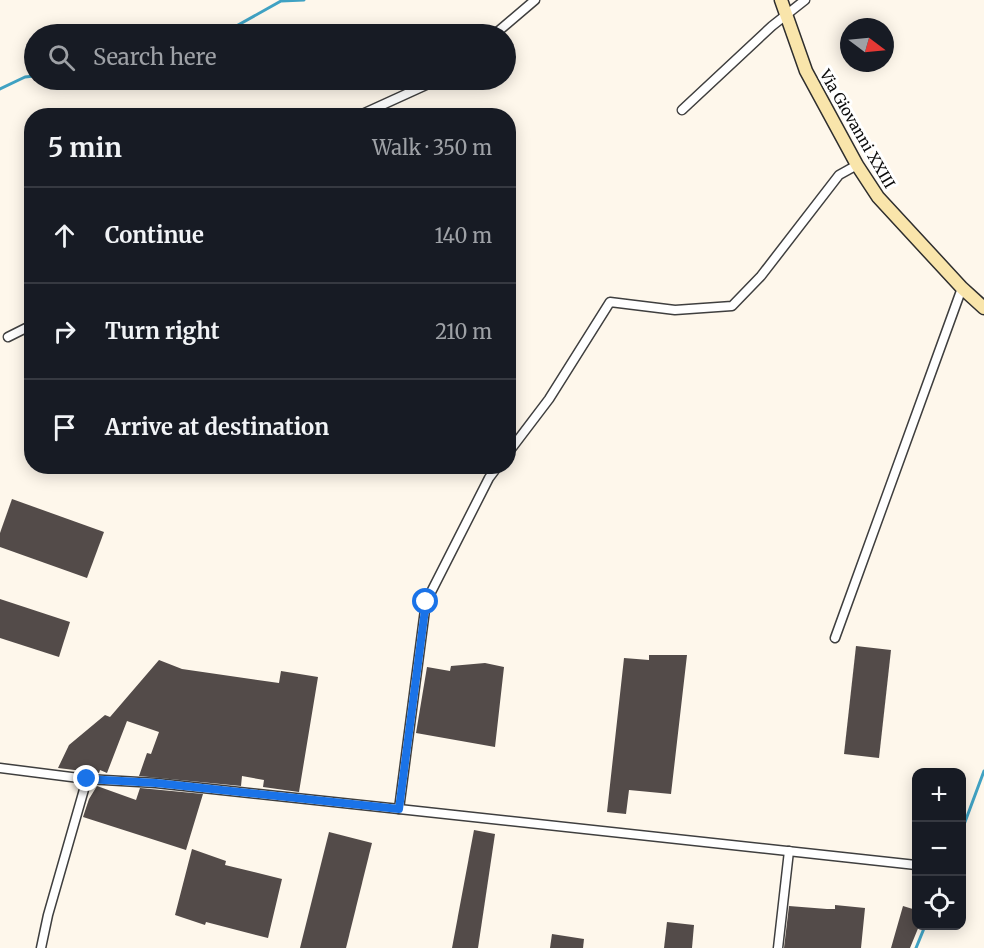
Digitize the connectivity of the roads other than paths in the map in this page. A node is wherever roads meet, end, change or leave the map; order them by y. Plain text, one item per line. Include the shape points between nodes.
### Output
1 (535, 0) edge
2 (781, 0) edge
3 (805, 0) edge
4 (786, 15) junction
5 (507, 24) edge
6 (415, 90) edge
7 (376, 108) edge
8 (682, 110) dead end
9 (857, 165) junction
10 (962, 288) junction
11 (984, 308) edge
12 (24, 329) edge
13 (8, 337) dead end
14 (516, 442) edge
15 (492, 474) edge
16 (835, 638) dead end
17 (0, 768) edge
18 (87, 779) junction
19 (399, 809) junction
20 (789, 851) junction
21 (912, 865) edge
22 (41, 948) edge
23 (778, 948) edge

1 - 5 street
2 - 4 main road, Via Giovanni XXIII
3 - 4 street
4 - 8 street
4 - 9 main road, Via Giovanni XXIII via 806,71
6 - 7 street
9 - 10 main road, Via Giovanni XXIII via 893,216
9 - 14 street via 839,175 761,276 732,306 675,310 610,302 549,399
10 - 11 main road, Via Giovanni XXIII
10 - 16 street
12 - 13 street
15 - 19 street via 426,602
17 - 18 street
18 - 19 street
18 - 22 street
19 - 20 street
20 - 21 street
20 - 23 street

